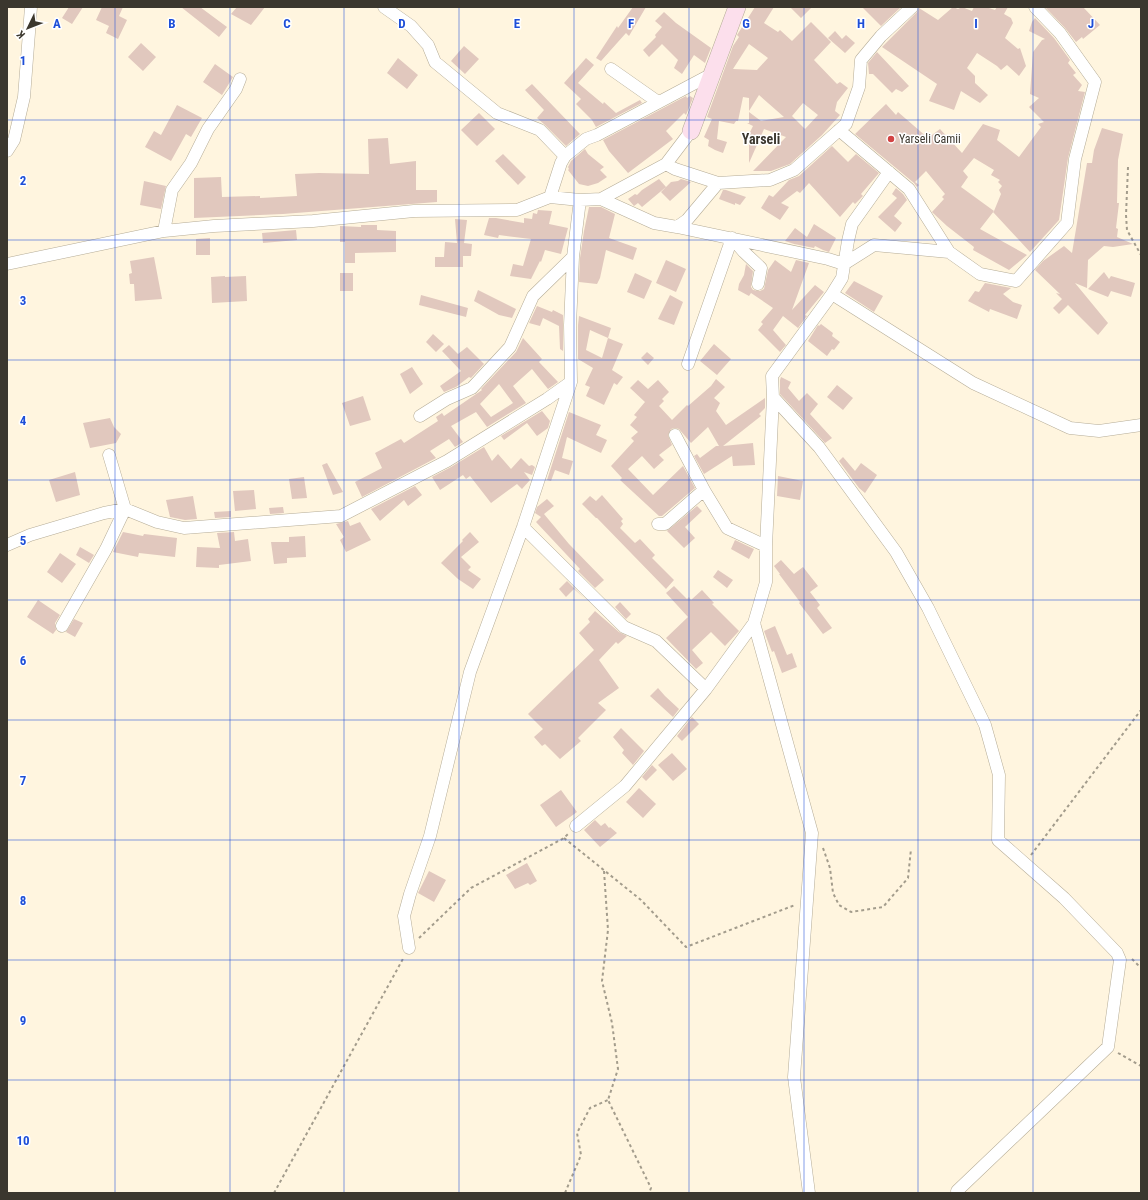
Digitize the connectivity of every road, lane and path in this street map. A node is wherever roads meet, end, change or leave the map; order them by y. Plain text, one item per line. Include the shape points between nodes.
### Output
1 (31, 7) edge
2 (384, 7) edge
3 (737, 7) edge
4 (912, 7) edge
5 (1035, 7) edge
6 (611, 69) dead end
7 (712, 74) junction
8 (240, 79) dead end
9 (658, 102) junction
10 (839, 130) junction
11 (690, 131) joint
12 (7, 151) edge
13 (565, 156) junction
14 (666, 164) junction
15 (1128, 167) dead end
16 (889, 172) junction
17 (718, 183) junction
18 (550, 197) junction
19 (601, 199) junction
20 (580, 200) junction
21 (677, 227) junction
22 (164, 231) junction
23 (732, 238) junction
24 (949, 252) junction
25 (1141, 255) edge
26 (573, 257) junction
27 (7, 264) edge
28 (844, 264) junction
29 (758, 284) dead end
30 (832, 294) junction
31 (688, 364) dead end
32 (571, 382) junction
33 (773, 396) junction
34 (420, 416) dead end
35 (1141, 425) edge
36 (675, 435) dead end
37 (109, 455) dead end
38 (704, 490) junction
39 (125, 510) junction
40 (658, 524) dead end
41 (523, 527) junction
42 (7, 545) edge
43 (766, 546) junction
44 (754, 623) junction
45 (62, 626) dead end
46 (706, 690) junction
47 (1141, 710) edge
48 (576, 826) joint
49 (812, 833) junction
50 (564, 838) junction
51 (911, 849) dead end
52 (1024, 864) junction
53 (604, 870) junction
54 (807, 901) junction
55 (409, 948) junction
56 (1108, 1047) junction
57 (1141, 1066) edge
58 (608, 1100) junction
59 (957, 1191) dead end
60 (274, 1193) edge
61 (565, 1193) edge
62 (649, 1193) edge
63 (809, 1193) edge

1 - 12 street via 24,97 14,140
2 - 13 street via 411,26 424,40 435,62 497,113 540,130
3 - 7 street
4 - 10 street via 881,36 861,60 859,87 846,124
5 - 24 street via 1060,33 1095,82 1075,159 1066,223 1016,281 980,274
6 - 9 street
7 - 9 street
7 - 11 street
8 - 22 street via 236,90 208,129 191,163 172,190
9 - 13 street via 586,139
10 - 16 street
10 - 17 street via 794,170 770,180
11 - 14 street
13 - 18 street
14 - 17 street
14 - 19 street
15 - 25 path via 1127,230
16 - 24 street via 909,189
16 - 28 street via 852,224
17 - 21 street via 687,220
18 - 20 street
18 - 22 street via 517,210 414,211
19 - 20 street
19 - 21 street via 654,224
20 - 26 street
21 - 23 street
22 - 27 street
23 - 28 street
23 - 29 street via 761,268
23 - 31 street
24 - 28 street via 874,245
26 - 32 street
26 - 34 street via 533,296 510,347 472,388 447,399
28 - 30 street via 842,278
30 - 33 street via 772,376
30 - 35 street via 973,382 1070,428 1099,431
32 - 39 street via 446,461 341,516 184,528 157,522
32 - 41 street
33 - 43 street
33 - 52 street via 819,447 896,552 928,608 986,725 999,775 998,840
36 - 38 street
37 - 39 street
38 - 40 street via 665,524
38 - 43 street via 727,528
39 - 42 street via 104,513 52,528
39 - 45 street
41 - 46 street via 624,627 656,641
41 - 55 street via 470,672 430,836 404,916
43 - 44 street via 766,582
44 - 46 street
44 - 49 street
46 - 48 street via 625,786
47 - 52 path
48 - 50 path
49 - 51 path via 821,841 830,868 833,893 839,905 851,912 883,907 908,878
49 - 54 street
50 - 53 path
50 - 55 path via 471,888
52 - 56 street via 1064,898 1117,953 1120,960
53 - 54 path via 641,900 686,947
53 - 58 path via 608,930 602,981 612,1022 618,1068
54 - 63 street via 794,1077
55 - 60 path
56 - 57 path
56 - 59 street
58 - 61 path via 590,1108 578,1133 581,1155
58 - 62 path via 651,1188

